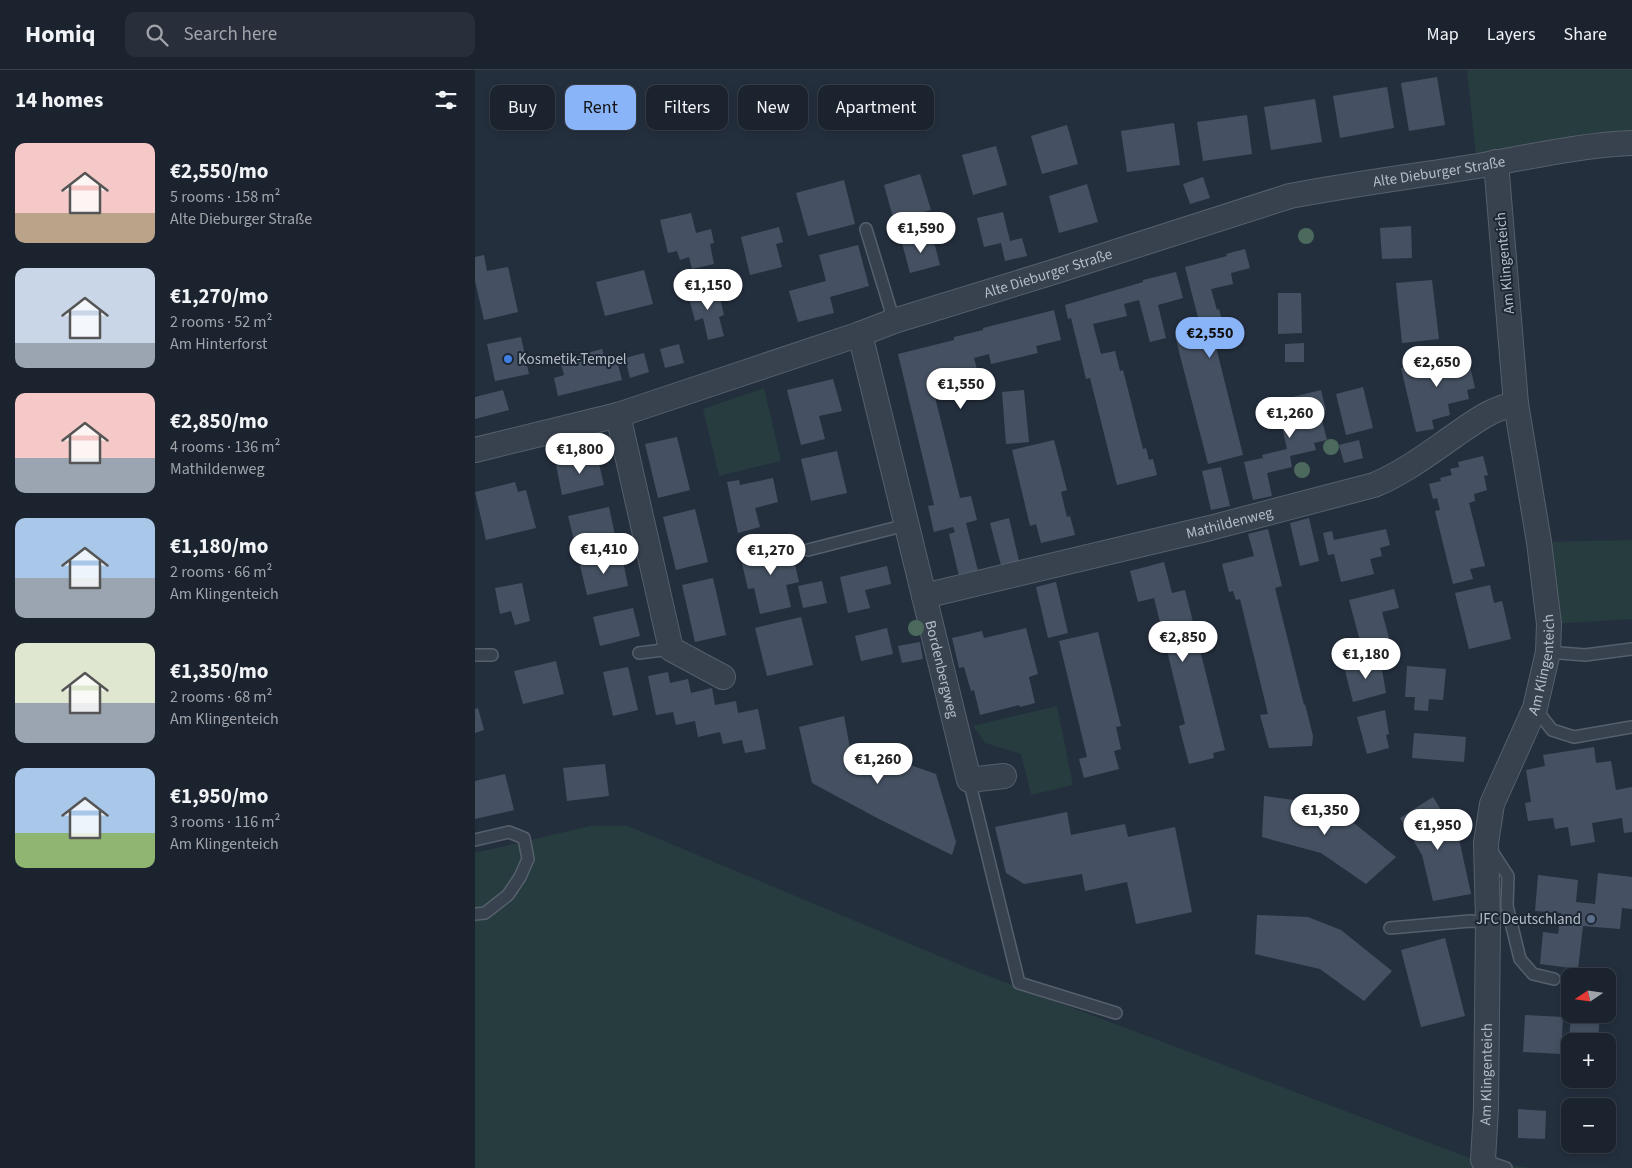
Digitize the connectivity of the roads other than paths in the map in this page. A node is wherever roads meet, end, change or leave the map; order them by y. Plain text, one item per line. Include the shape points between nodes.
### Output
1 (1632, 143) edge
2 (1496, 162) junction
3 (866, 230) dead end
4 (894, 320) junction
5 (860, 334) junction
6 (1516, 404) junction
7 (618, 415) junction
8 (475, 450) edge
9 (906, 525) junction
10 (809, 550) dead end
11 (924, 596) junction
12 (671, 649) junction
13 (1632, 649) edge
14 (1548, 652) junction
15 (639, 653) dead end
16 (492, 654) dead end
17 (475, 655) edge
18 (723, 677) dead end
19 (1535, 708) junction
20 (1632, 727) edge
21 (1004, 776) dead end
22 (969, 780) junction
23 (475, 840) edge
24 (1486, 842) junction
25 (475, 914) edge
26 (1489, 922) junction
27 (1390, 928) dead end
28 (1554, 979) dead end
29 (1116, 1014) dead end
30 (1483, 1160) joint
31 (1506, 1168) edge

1 - 2 street, Alte Dieburger Straße via 1558,150
2 - 4 street, Alte Dieburger Straße via 1290,196
2 - 6 street, Am Klingenteich
3 - 4 lane
4 - 5 street, Alte Dieburger Straße
5 - 7 street, Alte Dieburger Straße
5 - 9 street, Bordenbergweg
6 - 11 street, Mathildenweg via 1502,406 1486,414 1411,466 1375,485
6 - 14 street, Am Klingenteich via 1539,542 1549,624
7 - 8 street, Alte Dieburger Straße
7 - 12 street
9 - 10 lane
9 - 11 street, Bordenbergweg
11 - 22 street, Bordenbergweg
12 - 15 lane
12 - 18 street
13 - 14 lane via 1585,655
14 - 19 street, Am Klingenteich
16 - 17 lane
19 - 20 lane via 1552,730 1575,736
19 - 24 street, Am Klingenteich via 1492,804
21 - 22 street
22 - 29 lane via 1019,983
23 - 25 lane via 509,832 524,838 529,859 509,895 485,914
24 - 26 street, Am Klingenteich
24 - 28 lane via 1507,876 1507,906 1520,959 1533,974
26 - 27 lane
26 - 30 street, Am Klingenteich
30 - 31 lane

